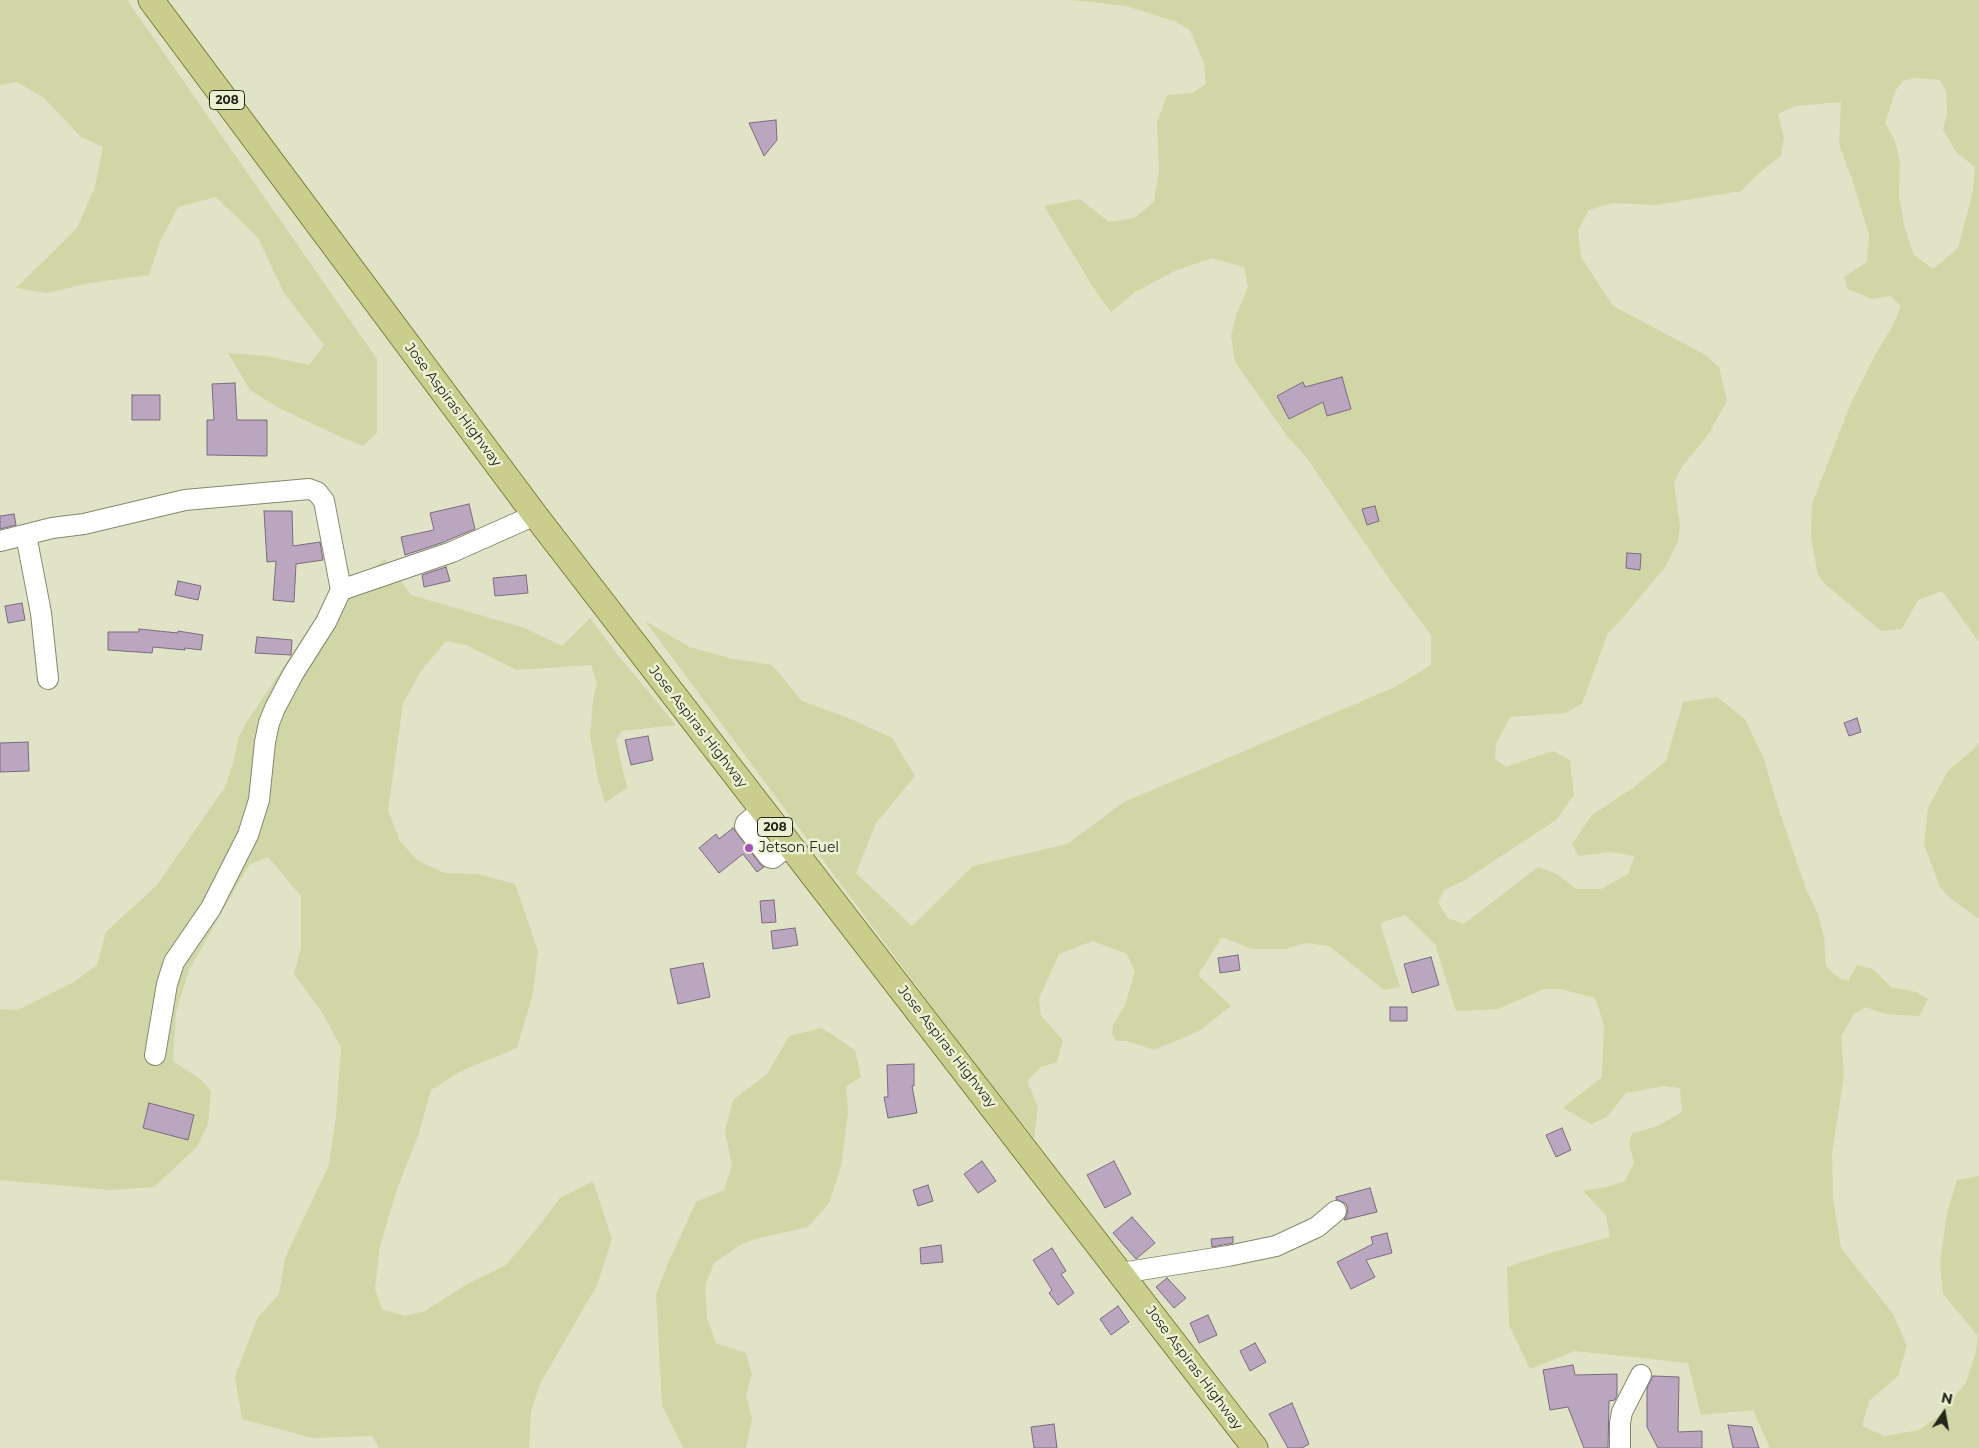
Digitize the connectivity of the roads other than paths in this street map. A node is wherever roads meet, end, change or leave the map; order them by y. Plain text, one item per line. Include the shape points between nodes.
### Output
1 (151, 0) edge
2 (535, 515) junction
3 (26, 535) junction
4 (0, 541) edge
5 (341, 590) junction
6 (48, 679) dead end
7 (155, 1055) dead end
8 (1336, 1211) dead end
9 (1121, 1273) junction
10 (1641, 1375) dead end
11 (1254, 1448) edge
12 (1620, 1448) edge

1 - 2 main road, Jose Aspiras Highway / 208
2 - 5 street via 452,552
2 - 9 main road, Jose Aspiras Highway / 208
3 - 4 street
3 - 5 street via 185,500 312,490 324,501
3 - 6 street via 41,613
5 - 7 street via 269,723 259,800 248,835 211,908 174,962
8 - 9 street via 1317,1227 1276,1246
9 - 11 main road, Jose Aspiras Highway / 208
10 - 12 street via 1622,1412

